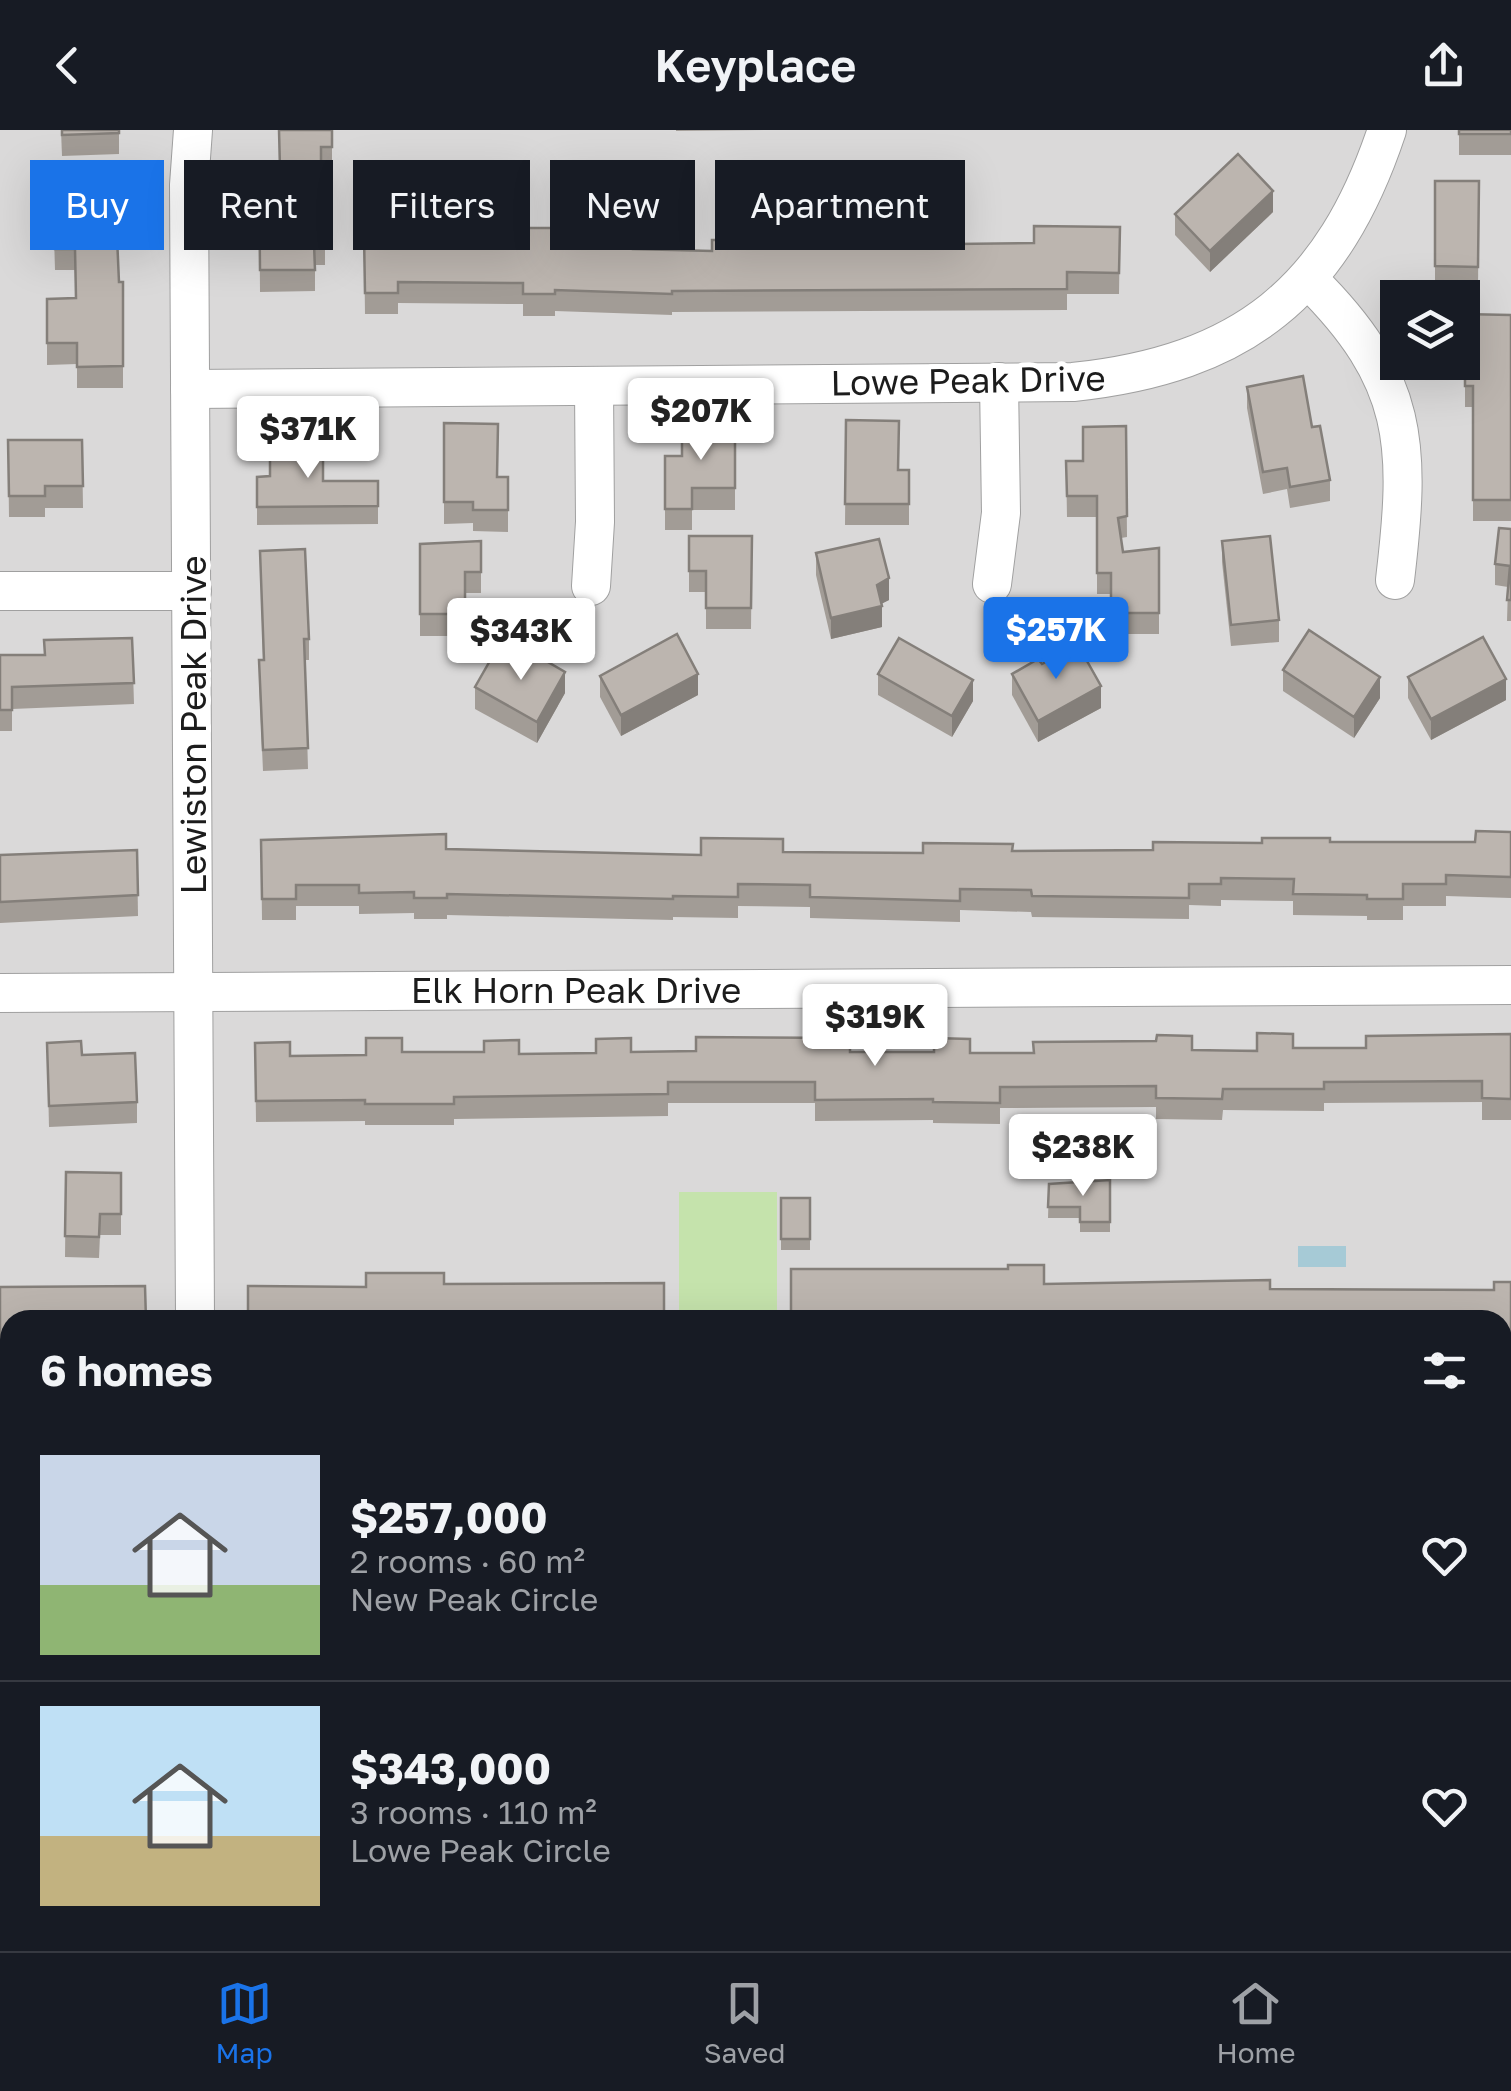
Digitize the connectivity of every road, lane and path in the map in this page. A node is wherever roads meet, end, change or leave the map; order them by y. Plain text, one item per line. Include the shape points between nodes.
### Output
1 (193, 130) edge
2 (1387, 130) edge
3 (1309, 280) junction
4 (999, 382) junction
5 (594, 386) junction
6 (190, 388) junction
7 (1395, 580) dead end
8 (992, 584) dead end
9 (592, 586) dead end
10 (0, 590) edge
11 (192, 591) junction
12 (1511, 985) edge
13 (194, 992) junction
14 (0, 993) edge
15 (195, 1310) edge

1 - 6 street, Lewiston Peak Drive
2 - 3 street, Lowe Peak Drive via 1345,230
3 - 4 street, Lowe Peak Drive via 1220,345 1173,364 1090,381
3 - 7 street via 1382,371 1398,417 1403,483
4 - 5 street, Lowe Peak Drive
4 - 8 street via 1000,513
5 - 6 street, Lowe Peak Drive
5 - 9 street
6 - 11 street, Lewiston Peak Drive
10 - 11 street
11 - 13 street, Lewiston Peak Drive
12 - 13 street, Elk Horn Peak Drive
13 - 14 street, Elk Horn Peak Drive
13 - 15 street, Lewiston Peak Drive

